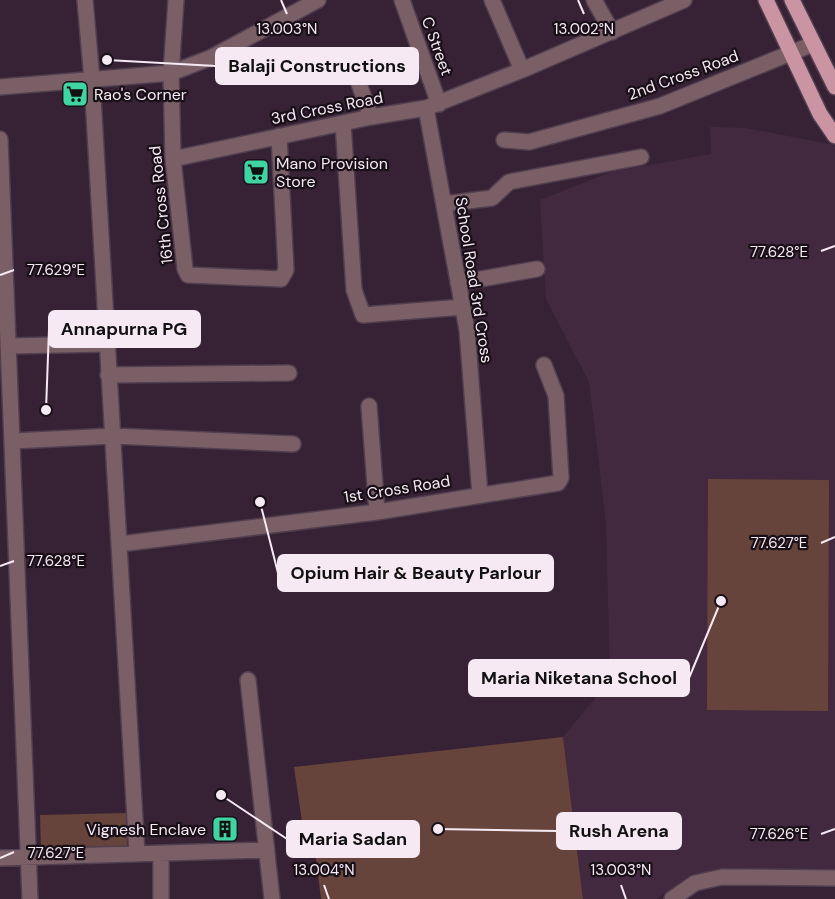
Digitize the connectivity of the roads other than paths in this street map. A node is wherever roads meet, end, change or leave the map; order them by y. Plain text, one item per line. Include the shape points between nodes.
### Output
1 (85, 0) edge
2 (176, 0) edge
3 (318, 0) edge
4 (402, 0) edge
5 (492, 0) edge
6 (594, 0) edge
7 (684, 0) edge
8 (766, 0) edge
9 (792, 0) edge
10 (612, 32) junction
11 (813, 44) junction
12 (792, 53) junction
13 (354, 70) dead end
14 (522, 70) junction
15 (171, 73) junction
16 (92, 80) junction
17 (0, 87) edge
18 (835, 87) edge
19 (432, 106) junction
20 (371, 117) junction
21 (343, 123) junction
22 (279, 136) junction
23 (835, 136) edge
24 (0, 139) edge
25 (504, 140) dead end
26 (641, 157) dead end
27 (173, 159) junction
28 (444, 204) junction
29 (537, 269) dead end
30 (458, 283) junction
31 (463, 307) junction
32 (106, 344) junction
33 (8, 345) junction
34 (544, 364) dead end
35 (290, 373) dead end
36 (108, 375) junction
37 (369, 406) dead end
38 (113, 436) junction
39 (13, 441) junction
40 (293, 444) dead end
41 (480, 495) junction
42 (376, 512) junction
43 (120, 544) junction
44 (248, 680) dead end
45 (267, 850) junction
46 (137, 854) junction
47 (161, 854) junction
48 (30, 856) junction
49 (0, 858) edge
50 (835, 878) edge
51 (30, 899) edge
52 (161, 899) edge
53 (272, 899) edge
54 (672, 899) edge

1 - 16 street
2 - 15 street, 16th Cross Road
3 - 15 street via 210,58
4 - 19 street, C Street
5 - 14 street
6 - 10 street
7 - 10 street, 3rd Cross Road
8 - 12 main road
9 - 11 main road
10 - 14 street, 3rd Cross Road
11 - 12 street, 2nd Cross Road
11 - 18 main road
12 - 23 main road via 820,114
12 - 25 street, 2nd Cross Road via 660,106 529,142
13 - 20 street
14 - 19 street, 3rd Cross Road
15 - 16 street
15 - 27 street, 16th Cross Road
16 - 17 street
16 - 32 street
19 - 20 street, 3rd Cross Road
19 - 28 street, School Road 3rd Cross
20 - 21 street, 3rd Cross Road
21 - 22 street, 3rd Cross Road
21 - 31 street via 354,290 363,315
22 - 27 street, 3rd Cross Road
22 - 27 street, 16th Cross Road via 286,270 281,279 188,275
24 - 33 street
26 - 28 street via 509,182 492,198
28 - 30 street, School Road 3rd Cross
29 - 30 street
30 - 31 street, School Road 3rd Cross
31 - 41 street, School Road 3rd Cross
32 - 33 street
32 - 36 street
33 - 39 street
34 - 41 street, 1st Cross Road via 556,396 559,482
35 - 36 street
36 - 38 street
37 - 42 street
38 - 39 street
38 - 40 street
38 - 43 street
39 - 48 street
41 - 42 street, 1st Cross Road
42 - 43 street, 1st Cross Road
43 - 46 street
44 - 45 street
45 - 47 street
45 - 53 street
46 - 47 street
46 - 48 street
47 - 52 street
48 - 49 street
48 - 51 street
50 - 54 street via 722,877 695,883

